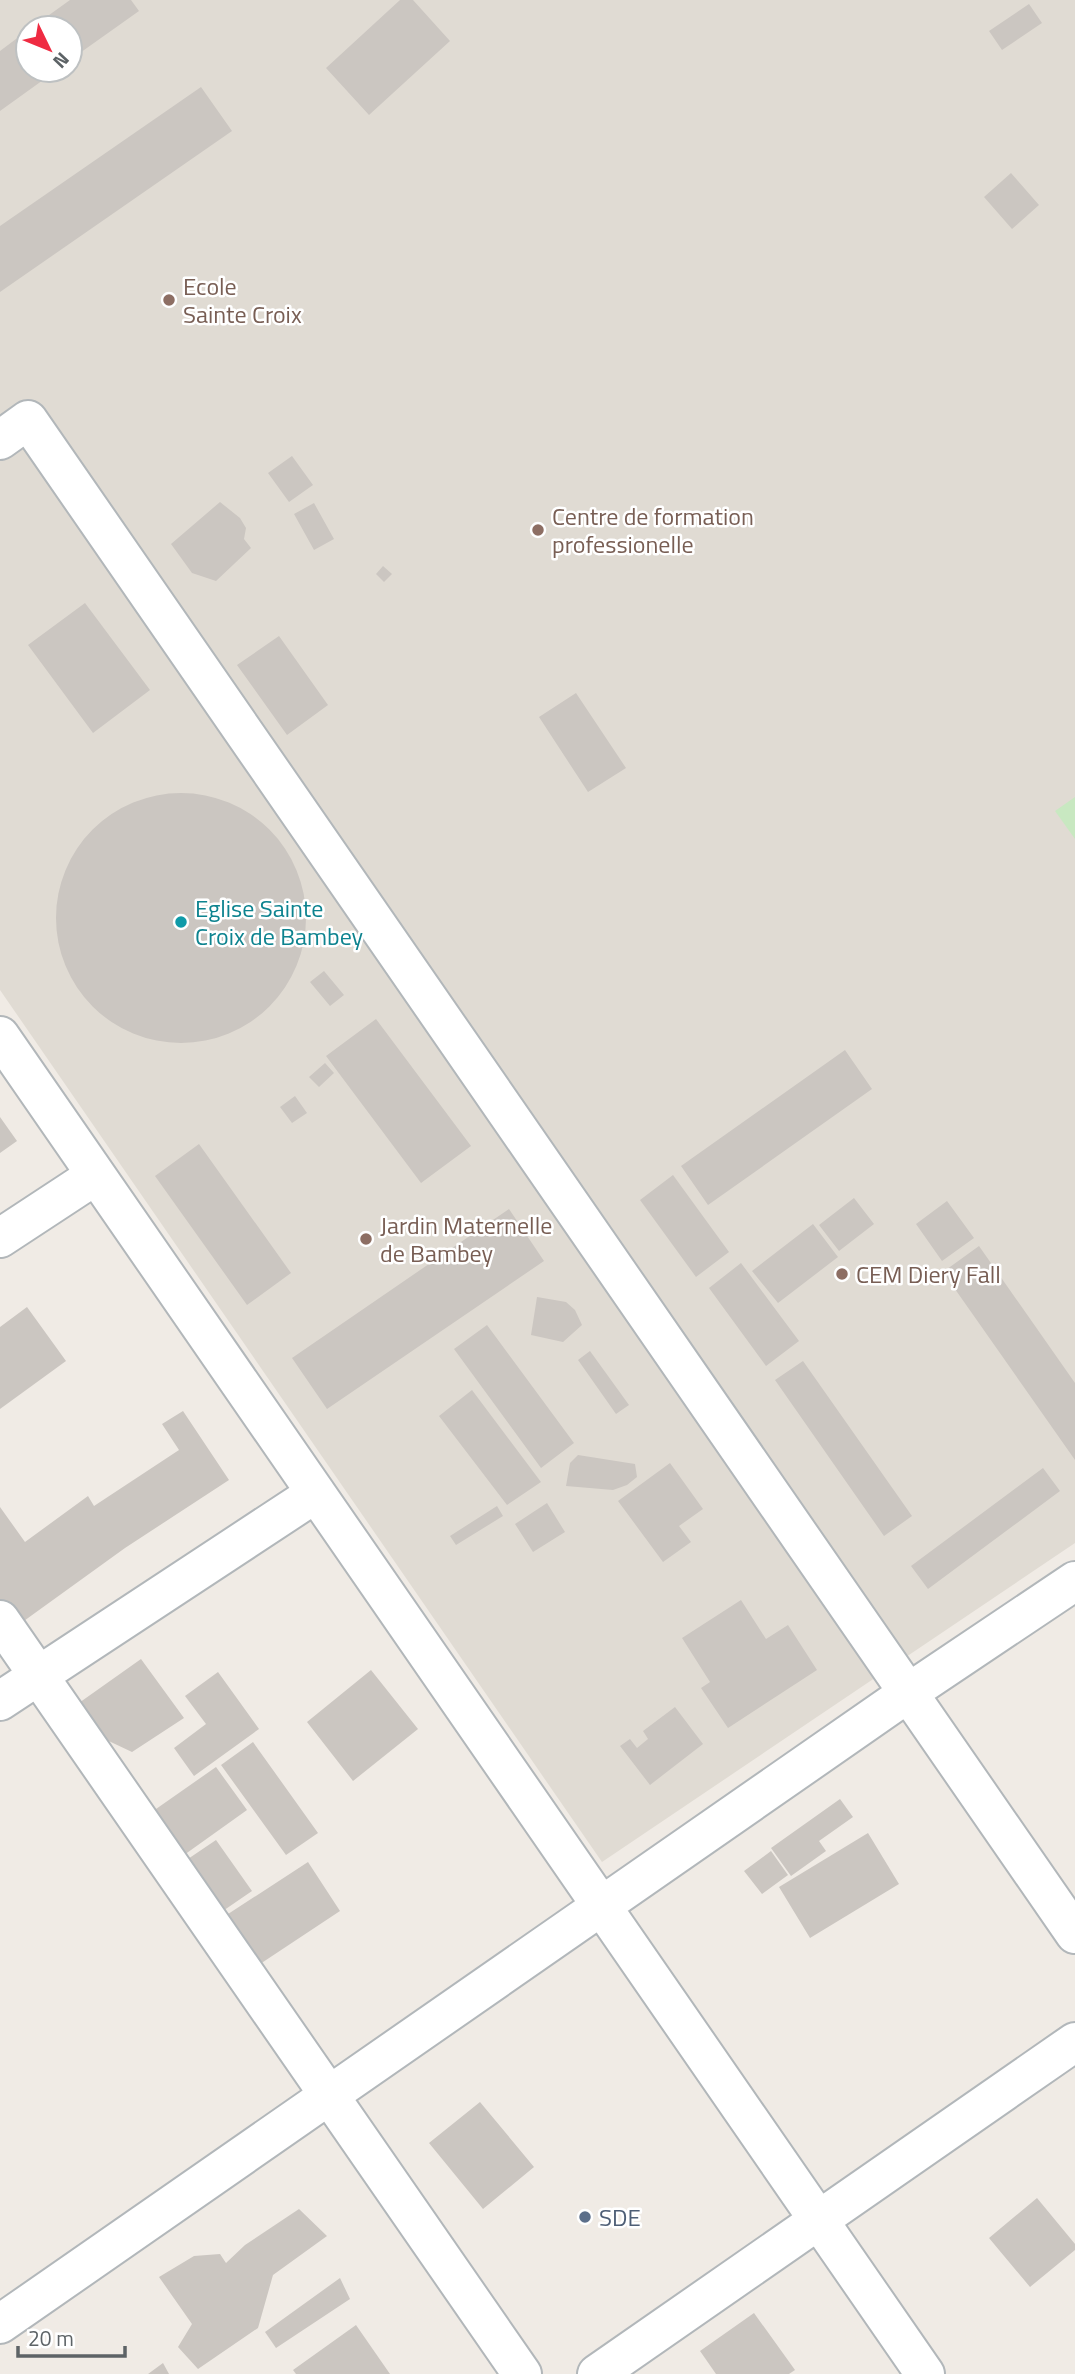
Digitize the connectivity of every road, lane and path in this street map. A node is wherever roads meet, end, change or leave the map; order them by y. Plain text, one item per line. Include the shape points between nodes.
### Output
1 (0, 440) edge
2 (0, 1036) edge
3 (96, 1175) junction
4 (0, 1238) edge
5 (316, 1493) junction
6 (1075, 1581) edge
7 (0, 1620) edge
8 (38, 1675) junction
9 (908, 1693) junction
10 (0, 1701) edge
11 (601, 1906) junction
12 (1075, 1934) edge
13 (1075, 2042) edge
14 (329, 2095) junction
15 (819, 2220) junction
16 (0, 2324) edge
17 (522, 2374) edge
18 (597, 2374) edge
19 (925, 2374) edge

1 - 9 street via 28,420
2 - 3 street
3 - 4 street
3 - 5 street
5 - 8 street
5 - 11 street
6 - 9 street
7 - 8 street
8 - 10 street
8 - 14 street
9 - 11 street
9 - 12 street
11 - 14 street
11 - 15 street
13 - 15 street
14 - 16 street
14 - 17 street
15 - 18 street
15 - 19 street

